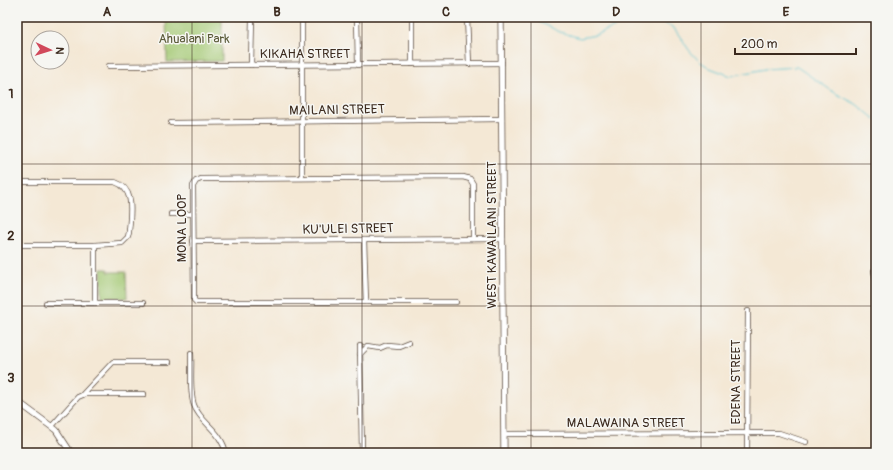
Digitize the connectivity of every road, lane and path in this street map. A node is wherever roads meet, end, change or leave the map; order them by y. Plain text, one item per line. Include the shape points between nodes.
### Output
1 (252, 17) edge
2 (302, 17) edge
3 (357, 17) edge
4 (412, 17) edge
5 (467, 17) edge
6 (501, 17) edge
7 (502, 63) junction
8 (412, 64) junction
9 (469, 64) junction
10 (251, 65) junction
11 (302, 65) junction
12 (358, 65) junction
13 (109, 66) dead end
14 (502, 119) junction
15 (302, 121) junction
16 (172, 123) dead end
17 (302, 178) junction
18 (17, 182) edge
19 (171, 214) dead end
20 (193, 214) junction
21 (473, 239) junction
22 (503, 239) junction
23 (364, 240) junction
24 (193, 242) junction
25 (17, 245) edge
26 (95, 245) junction
27 (874, 271) dead end
28 (876, 280) edge
29 (366, 302) junction
30 (456, 302) dead end
31 (95, 303) junction
32 (144, 303) dead end
33 (46, 304) dead end
34 (748, 311) dead end
35 (409, 342) dead end
36 (360, 346) dead end
37 (192, 353) dead end
38 (360, 354) junction
39 (169, 362) dead end
40 (144, 394) dead end
41 (81, 396) junction
42 (17, 401) edge
43 (52, 426) junction
44 (504, 434) junction
45 (747, 434) junction
46 (806, 442) dead end
47 (71, 453) edge
48 (226, 453) edge
49 (362, 453) edge
50 (504, 453) edge
51 (747, 453) edge

1 - 10 street
2 - 11 street
3 - 12 street
4 - 8 street
5 - 9 street
6 - 7 street, WEST KAWAILANI STREET
7 - 9 street, KIKAHA STREET
7 - 14 street, WEST KAWAILANI STREET
8 - 9 street, KIKAHA STREET
8 - 12 street, KIKAHA STREET
10 - 11 street, KIKAHA STREET
10 - 13 street, KIKAHA STREET
11 - 12 street, KIKAHA STREET
11 - 15 street
14 - 15 street, MAILANI STREET
14 - 22 street, WEST KAWAILANI STREET
15 - 16 street, MAILANI STREET
15 - 17 street
17 - 20 street, MONA LOOP via 201,179 193,186
17 - 21 street, MONA LOOP via 470,179 473,184
18 - 26 street via 122,184 130,194 128,237 122,244
19 - 20 street
20 - 24 street, MONA LOOP
21 - 22 street, KU'ULEI STREET
21 - 23 street, KU'ULEI STREET
22 - 44 street, WEST KAWAILANI STREET
23 - 24 street, KU'ULEI STREET
23 - 29 street
24 - 29 street, MONA LOOP via 196,302
25 - 26 street
26 - 31 street
27 - 28 street
29 - 30 street, MONA LOOP
31 - 32 street
31 - 33 street
34 - 45 street, EDENA STREET
35 - 38 street via 380,348 368,346
36 - 38 street
37 - 48 street via 194,405 219,435
38 - 49 street
39 - 41 street via 113,362
40 - 41 street via 92,393
41 - 43 street
42 - 43 street
43 - 47 street
44 - 45 street, MALAWAINA STREET
44 - 50 street, WEST KAWAILANI STREET
45 - 46 street, MALAWAINA STREET via 779,433
45 - 51 street, EDENA STREET

